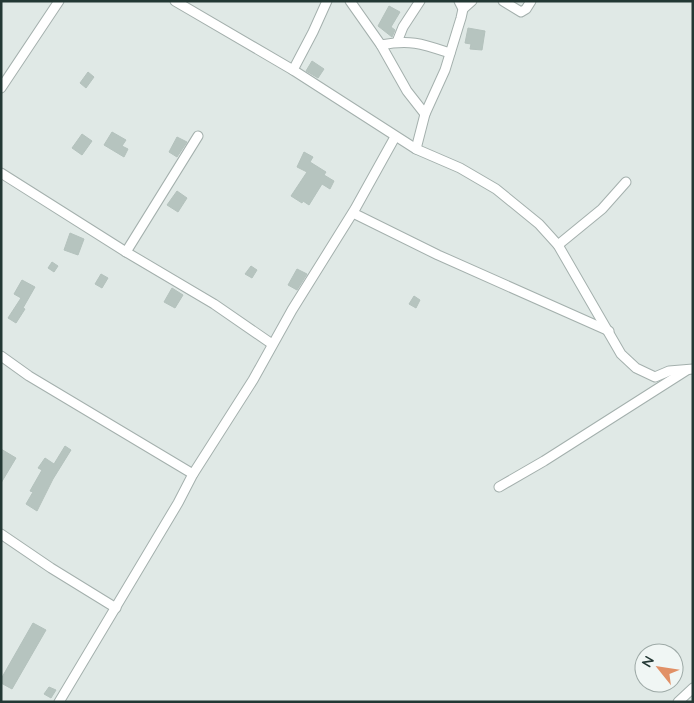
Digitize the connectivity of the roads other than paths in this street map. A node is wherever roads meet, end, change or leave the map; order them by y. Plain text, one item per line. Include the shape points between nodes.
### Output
1 (59, 1) edge
2 (175, 1) edge
3 (327, 1) edge
4 (350, 1) edge
5 (420, 1) edge
6 (472, 1) edge
7 (503, 1) edge
8 (532, 1) edge
9 (461, 5) edge
10 (397, 42) junction
11 (382, 45) junction
12 (450, 53) junction
13 (293, 70) junction
14 (1, 88) edge
15 (425, 114) junction
16 (198, 136) dead end
17 (395, 136) junction
18 (416, 149) junction
19 (1, 173) edge
20 (626, 182) dead end
21 (353, 213) junction
22 (558, 244) junction
23 (126, 252) junction
24 (609, 331) junction
25 (272, 344) junction
26 (1, 356) edge
27 (691, 369) edge
28 (193, 474) junction
29 (499, 487) dead end
30 (1, 534) edge
31 (116, 608) junction
32 (693, 688) edge
33 (59, 702) edge
34 (678, 702) edge

1 - 14 street
2 - 13 street
3 - 13 street
4 - 11 street
5 - 10 street
6 - 9 street
7 - 8 street via 521,12
9 - 12 street
10 - 11 street
10 - 12 street via 418,42
11 - 15 street via 407,91
12 - 15 street
13 - 17 street
15 - 18 street
16 - 23 street
17 - 18 street
17 - 21 street
18 - 22 street via 460,168 496,189
19 - 23 street
20 - 22 street via 602,209
21 - 24 street via 438,255
21 - 25 street
22 - 24 street
23 - 25 street via 214,304
24 - 27 street via 622,354 636,368 655,376
25 - 28 street
26 - 28 street
27 - 29 street
28 - 31 street
30 - 31 street
31 - 33 street
32 - 34 street

